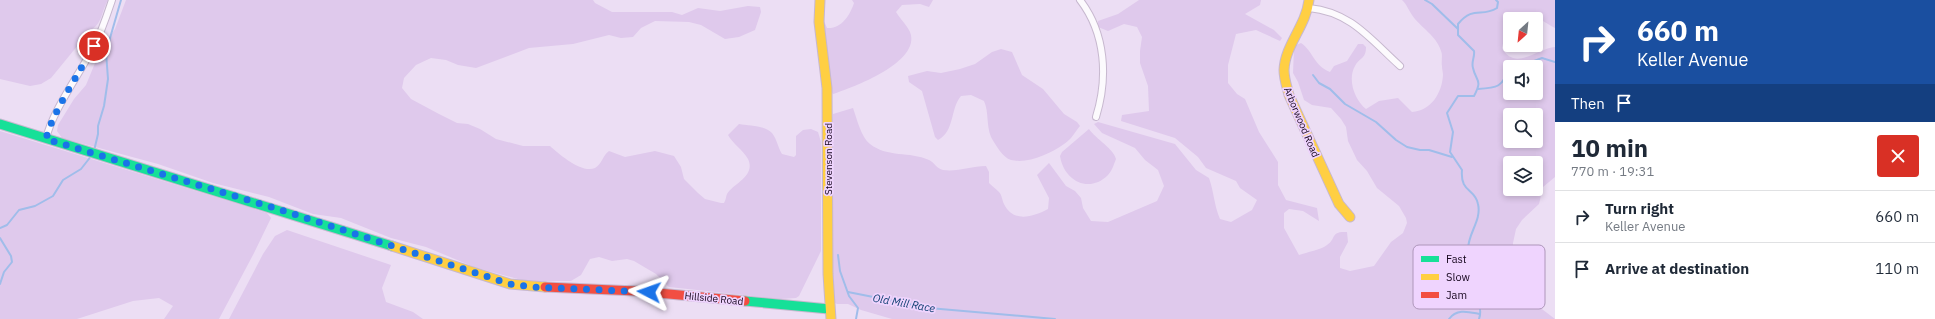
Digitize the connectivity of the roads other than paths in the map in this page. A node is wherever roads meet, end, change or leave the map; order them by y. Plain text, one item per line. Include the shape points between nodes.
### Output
1 (112, 0) edge
2 (820, 0) edge
3 (1080, 0) edge
4 (1309, 4) edge
5 (1400, 66) dead end
6 (1096, 117) dead end
7 (0, 124) edge
8 (46, 139) junction
9 (1350, 217) dead end
10 (829, 309) junction
11 (831, 319) edge

1 - 8 street via 94,46
2 - 10 street, Stevenson Road via 819,22 827,93
3 - 6 street via 1093,20 1102,54 1103,86
4 - 5 street via 1353,23
4 - 9 street, Arborwood Road via 1286,59 1285,81 1289,96 1339,204
7 - 8 street, Hillside Road
8 - 10 street, Hillside Road via 281,210 510,284 644,292
10 - 11 street, Stevenson Road

